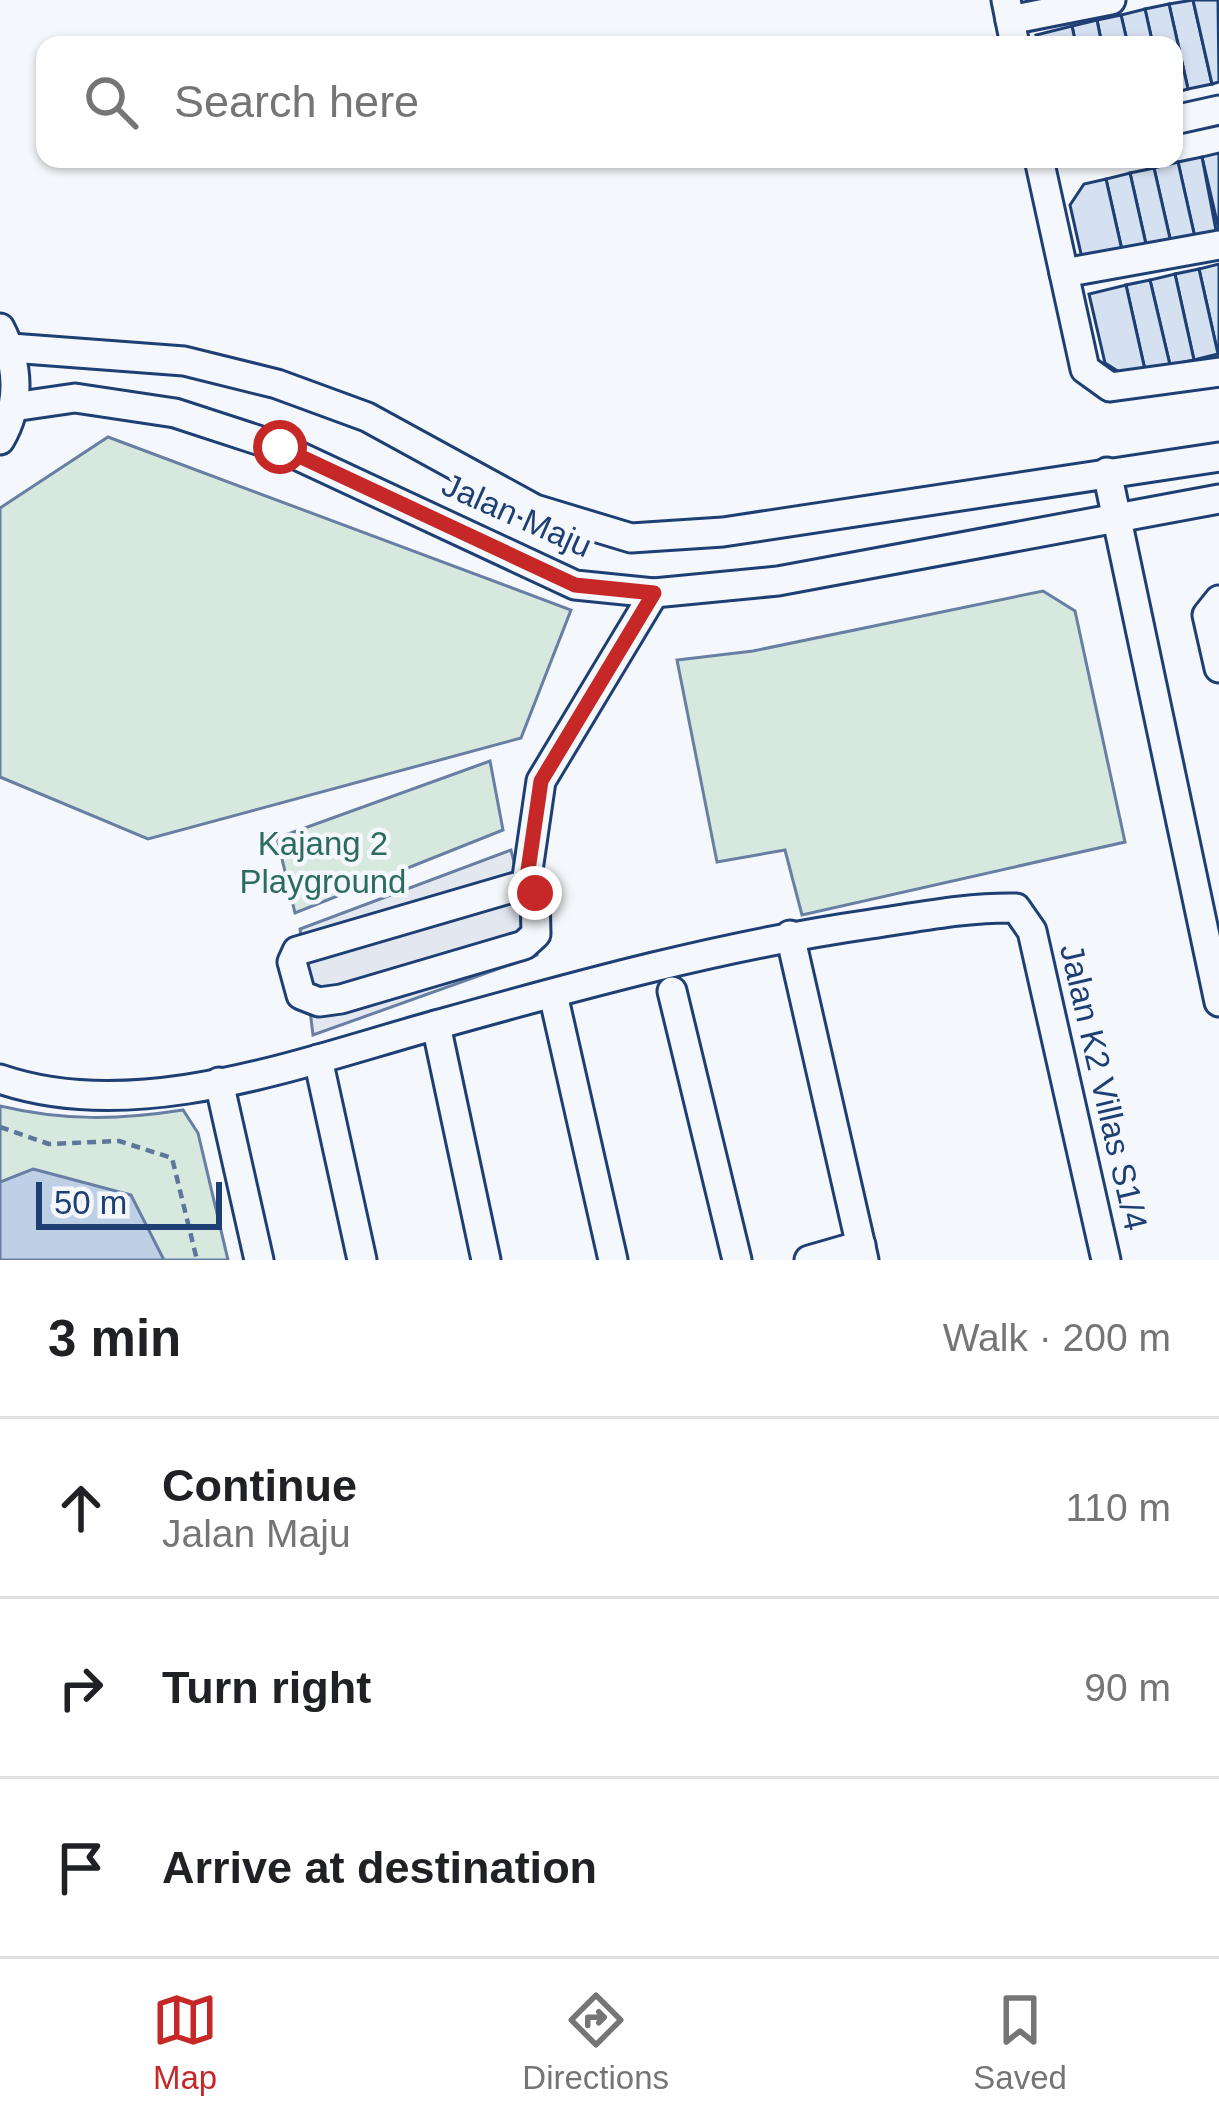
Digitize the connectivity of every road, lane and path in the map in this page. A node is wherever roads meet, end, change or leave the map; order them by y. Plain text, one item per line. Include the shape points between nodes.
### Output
1 (1112, 0) edge
2 (1010, 22) edge
3 (1219, 110) edge
4 (1183, 117) edge
5 (1041, 168) edge
6 (1219, 245) edge
7 (1064, 273) junction
8 (5, 338) edge
9 (1219, 372) edge
10 (14, 407) junction
11 (0, 440) edge
12 (1219, 457) edge
13 (1107, 472) junction
14 (1219, 499) edge
15 (1115, 519) junction
16 (654, 593) junction
17 (1219, 600) edge
18 (1219, 668) edge
19 (526, 884) junction
20 (790, 935) junction
21 (672, 991) dead end
22 (553, 994) junction
23 (1219, 1002) edge
24 (436, 1025) junction
25 (318, 1059) junction
26 (0, 1078) edge
27 (219, 1082) junction
28 (0, 1127) edge
29 (863, 1253) edge
30 (197, 1260) edge
31 (259, 1260) edge
32 (362, 1260) edge
33 (486, 1260) edge
34 (613, 1260) edge
35 (737, 1260) edge
36 (809, 1260) edge
37 (1106, 1260) edge

1 - 2 street
3 - 4 street
5 - 7 street
6 - 7 street
7 - 9 street via 1085,369 1097,380 1123,388
8 - 10 street
8 - 13 street, Jalan Maju via 184,361 277,384 367,417 535,508 631,538 723,532
10 - 11 street
10 - 16 street, Jalan Maju via 75,398 175,413 280,447 575,585
12 - 13 street, Jalan Maju
13 - 15 street
14 - 15 street, Jalan Maju
15 - 16 street, Jalan Maju via 778,581
15 - 23 street
16 - 19 street via 541,781
17 - 18 street via 1207,615
19 - 19 street via 540,922 524,945 341,999 319,1002 293,979 297,951
20 - 22 street
20 - 29 street
20 - 37 street, Jalan K2 Villas S1/4 via 1016,908 1032,931
21 - 35 street
22 - 24 street
22 - 34 street
24 - 25 street
24 - 33 street
25 - 27 street
25 - 32 street
26 - 27 street via 39,1092 103,1096
27 - 31 street
28 - 30 path via 49,1144 119,1141 172,1158
29 - 36 street

